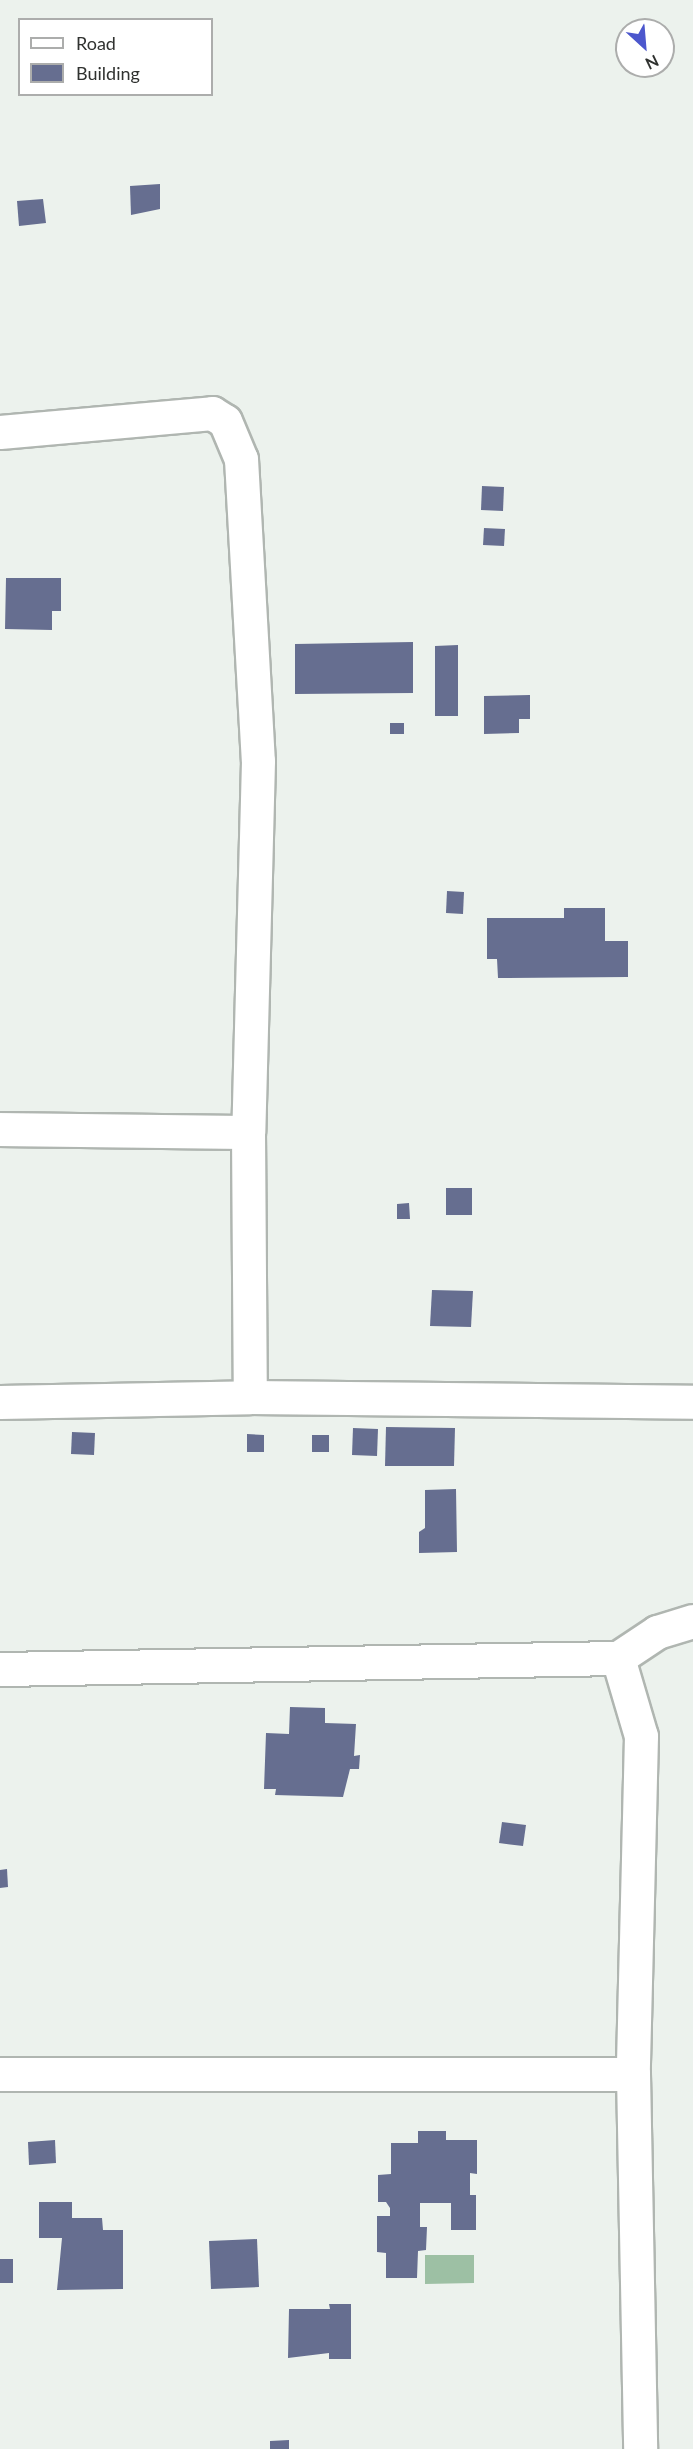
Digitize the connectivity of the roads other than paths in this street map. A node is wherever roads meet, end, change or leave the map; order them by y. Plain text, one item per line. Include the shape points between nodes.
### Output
1 (0, 432) edge
2 (0, 1129) edge
3 (248, 1132) junction
4 (250, 1397) junction
5 (0, 1402) edge
6 (693, 1402) edge
7 (693, 1621) edge
8 (618, 1658) junction
9 (0, 1669) edge
10 (0, 2074) edge
11 (633, 2074) junction
12 (640, 2449) edge

1 - 3 street via 212,413 225,421 233,435 241,459 258,761
2 - 3 street
3 - 4 street
4 - 5 street
4 - 6 street
7 - 8 street via 657,1632
8 - 9 street
8 - 11 street via 640,1736
10 - 11 street
11 - 12 street

